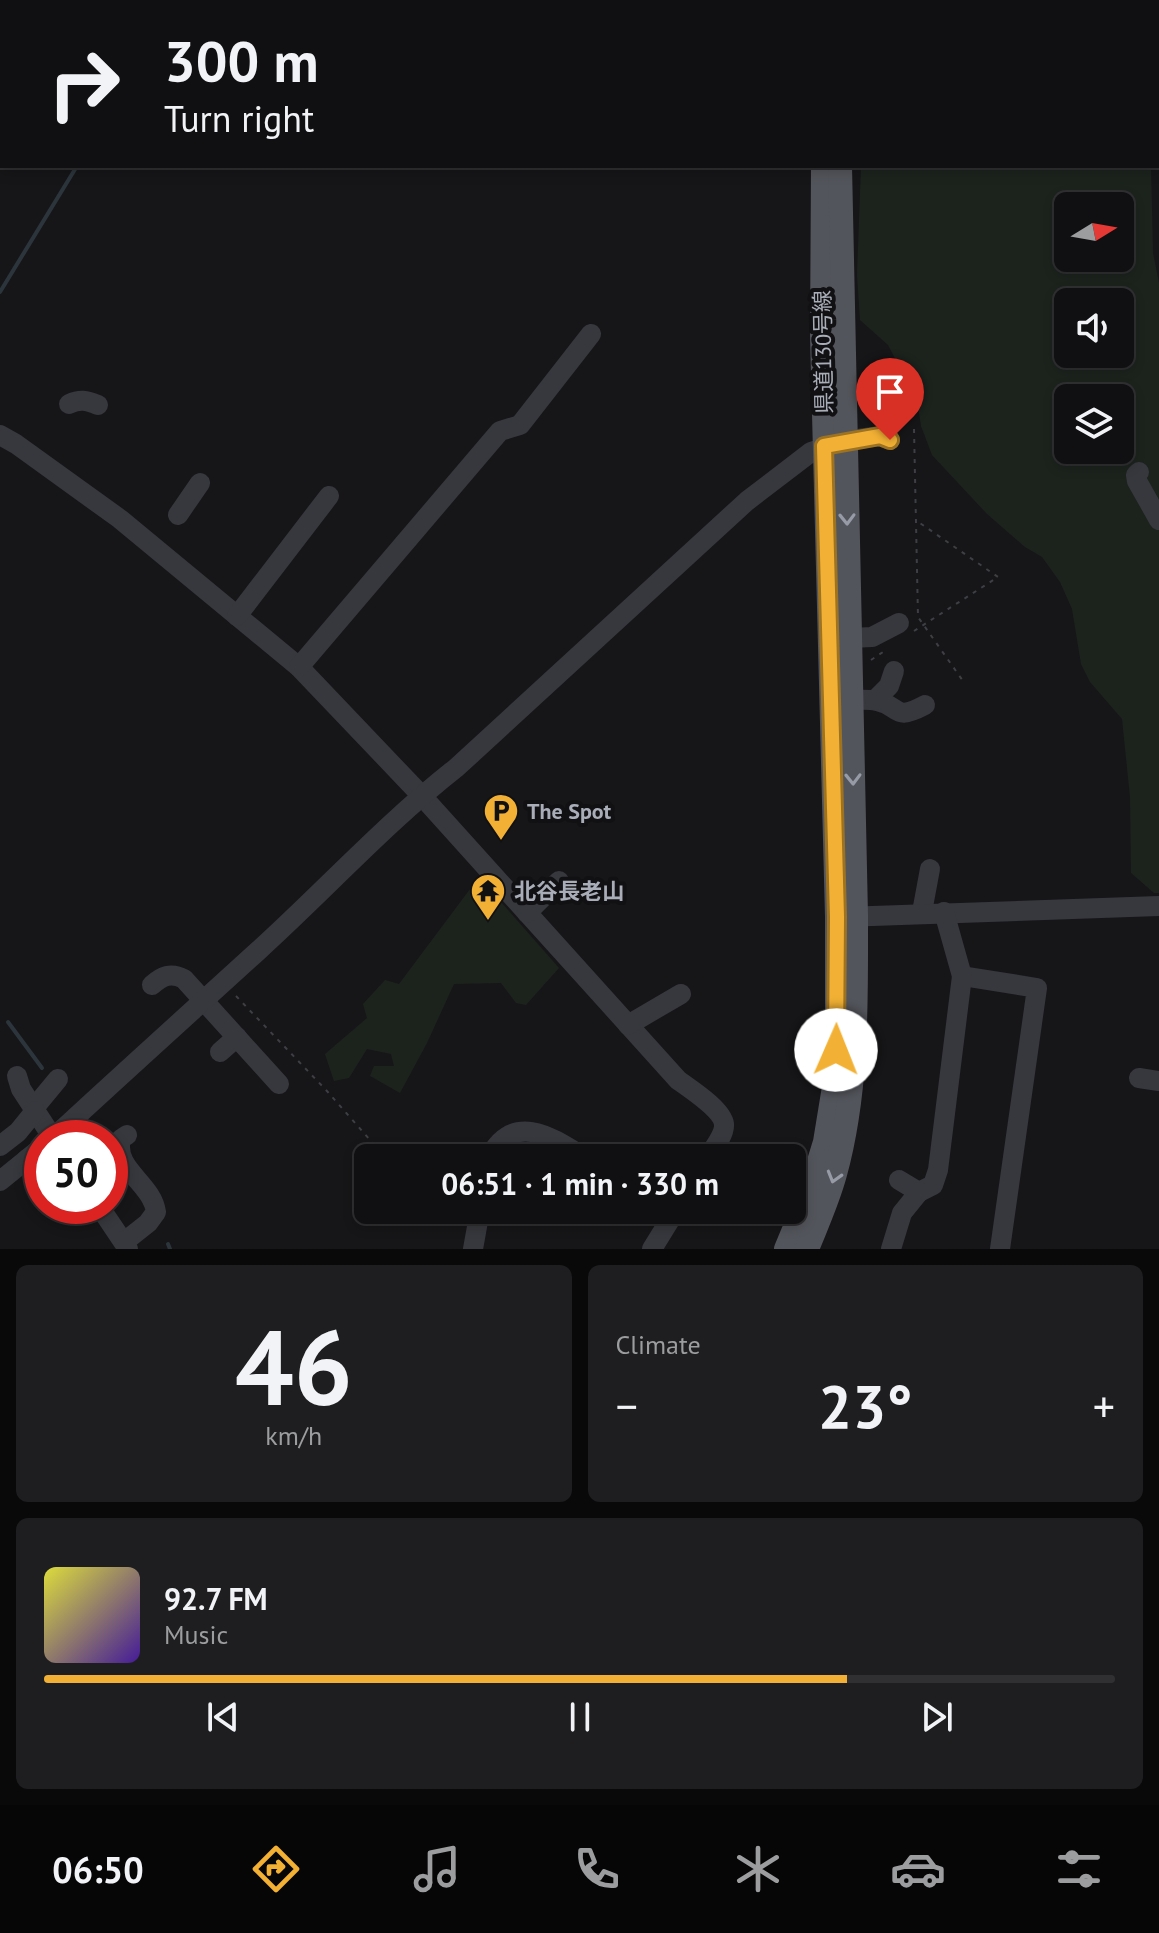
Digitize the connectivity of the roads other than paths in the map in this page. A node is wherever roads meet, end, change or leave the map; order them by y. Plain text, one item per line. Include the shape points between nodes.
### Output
1 (813, 168) edge
2 (823, 168) edge
3 (840, 168) edge
4 (848, 168) edge
5 (832, 245) junction
6 (591, 334) dead end
7 (69, 404) dead end
8 (98, 405) dead end
9 (0, 435) edge
10 (890, 440) dead end
11 (834, 444) junction
12 (1139, 472) dead end
13 (200, 483) dead end
14 (329, 496) dead end
15 (178, 515) dead end
16 (1159, 520) edge
17 (237, 616) junction
18 (906, 627) road end
19 (850, 638) junction
20 (299, 667) junction
21 (894, 671) dead end
22 (863, 700) junction
23 (925, 705) dead end
24 (421, 795) junction
25 (930, 869) dead end
26 (559, 881) dead end
27 (1159, 906) edge
28 (922, 912) junction
29 (944, 912) junction
30 (527, 913) junction
31 (847, 916) junction
32 (962, 976) junction
33 (152, 985) dead end
34 (681, 994) dead end
35 (202, 999) junction
36 (628, 1025) junction
37 (237, 1037) junction
38 (220, 1052) dead end
39 (17, 1076) dead end
40 (58, 1079) dead end
41 (279, 1084) dead end
42 (35, 1109) junction
43 (42, 1120) edge
44 (72, 1120) edge
45 (501, 1144) edge
46 (561, 1144) edge
47 (715, 1144) edge
48 (0, 1146) edge
49 (24, 1161) edge
50 (128, 1168) edge
51 (899, 1180) dead end
52 (0, 1181) edge
53 (919, 1192) junction
54 (111, 1224) edge
55 (477, 1224) edge
56 (667, 1224) edge
57 (126, 1245) edge
58 (473, 1249) edge
59 (652, 1249) edge
60 (786, 1249) edge
61 (807, 1249) edge
62 (891, 1249) edge
63 (1000, 1249) edge

1 - 5 main road
2 - 5 main road, 県道130号線
3 - 5 main road, 県道130号線
4 - 5 main road via 847,209
5 - 11 main road, 県道130号線
6 - 20 lane via 520,425 500,431
7 - 8 lane via 86,400
9 - 17 lane via 120,519
10 - 11 lane via 880,436
11 -> 19 main road, 県道130号線
11 - 24 lane via 811,452 747,501
11 - 31 main road, 県道130号線
12 - 16 lane via 1137,481
13 - 15 lane
14 - 17 lane
17 - 20 lane
18 - 19 lane
19 - 22 main road, 県道130号線
20 - 24 lane
21 - 22 lane via 889,686
22 - 23 lane via 903,713
22 -> 31 main road, 県道130号線
24 - 30 lane
24 - 35 lane
25 - 28 lane
26 - 30 lane
27 - 29 lane
28 - 29 lane
28 - 31 lane
29 - 32 lane
30 - 36 lane
31 - 60 main road, 県道130号線 via 832,1112 810,1191
31 -> 61 main road, 県道130号線 via 856,1019 848,1114 835,1174
32 - 53 lane via 938,1170 933,1185
32 - 63 lane via 1037,988
33 - 35 lane via 176,974
34 - 36 lane
35 - 37 lane
35 - 44 lane
36 - 47 lane via 678,1080 719,1113 724,1123
37 - 38 lane
37 - 41 lane
39 - 42 lane
40 - 42 lane
42 - 43 lane
42 - 48 lane
45 - 46 lane via 524,1131
49 - 52 lane
50 - 57 lane via 156,1212
51 - 53 lane
53 - 62 lane via 902,1213
54 - 57 lane
55 - 58 lane
56 - 59 lane

